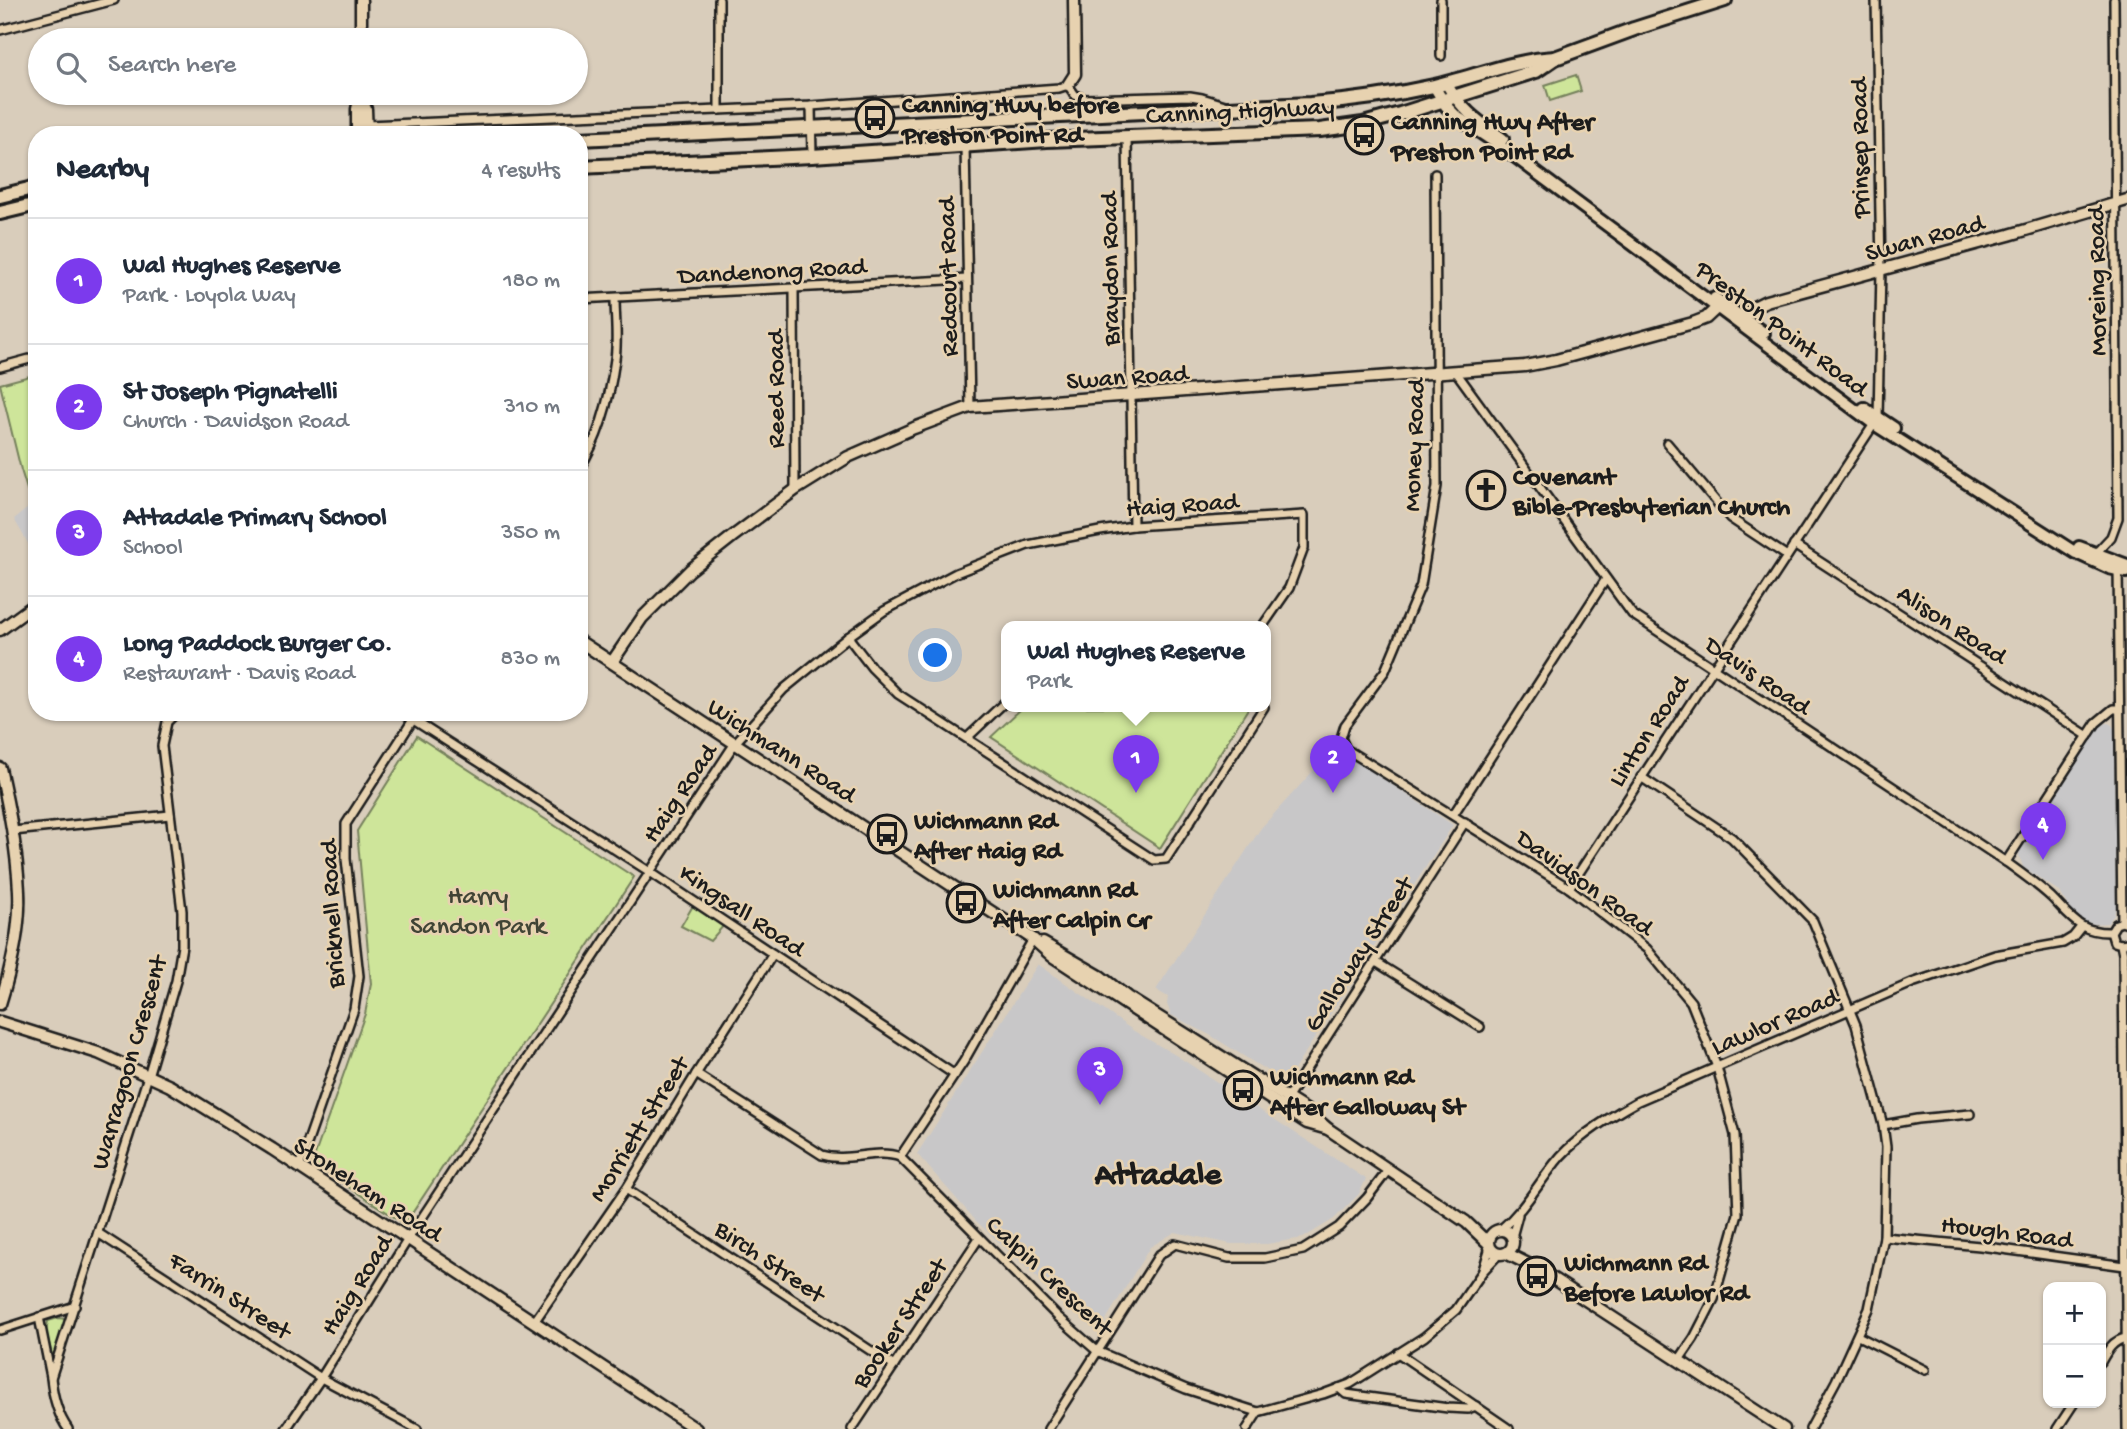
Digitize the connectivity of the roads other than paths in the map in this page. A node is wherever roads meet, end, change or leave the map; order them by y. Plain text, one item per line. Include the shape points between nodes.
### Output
1 (114, 0) edge
2 (360, 0) edge
3 (719, 0) edge
4 (1074, 0) edge
5 (1441, 0) edge
6 (1725, 0) edge
7 (1876, 0) edge
8 (2113, 0) edge
9 (361, 28) edge
10 (0, 30) edge
11 (1441, 56) dead end
12 (1555, 58) junction
13 (1068, 85) junction
14 (1440, 85) junction
15 (1448, 99) junction
16 (1358, 100) junction
17 (358, 105) edge
18 (364, 105) edge
19 (811, 106) junction
20 (1233, 108) junction
21 (719, 110) junction
22 (1363, 124) junction
23 (357, 126) edge
24 (367, 126) edge
25 (437, 126) edge
26 (811, 128) junction
27 (1128, 137) junction
28 (588, 139) edge
29 (965, 145) junction
30 (812, 156) junction
31 (588, 167) edge
32 (1435, 174) dead end
33 (28, 189) edge
34 (0, 196) edge
35 (2127, 200) edge
36 (2115, 203) junction
37 (28, 206) edge
38 (0, 214) edge
39 (1881, 269) junction
40 (967, 279) junction
41 (794, 288) junction
42 (615, 298) junction
43 (588, 299) edge
44 (1719, 305) junction
45 (1740, 320) junction
46 (28, 359) edge
47 (0, 367) edge
48 (1456, 372) junction
49 (1436, 373) junction
50 (1131, 395) junction
51 (970, 407) junction
52 (1876, 421) junction
53 (1667, 443) dead end
54 (588, 451) edge
55 (795, 490) junction
56 (1133, 526) junction
57 (1794, 545) junction
58 (2095, 554) junction
59 (1787, 556) junction
60 (2123, 568) edge
61 (1606, 579) junction
62 (28, 610) edge
63 (1266, 621) edge
64 (0, 630) edge
65 (848, 637) junction
66 (588, 647) edge
67 (612, 663) junction
68 (1712, 668) junction
69 (1001, 706) edge
70 (2118, 709) junction
71 (1261, 712) edge
72 (168, 721) edge
73 (411, 721) edge
74 (414, 721) edge
75 (2088, 736) junction
76 (967, 738) junction
77 (1341, 738) joint
78 (736, 743) junction
79 (0, 768) edge
80 (1642, 777) junction
81 (170, 815) junction
82 (1453, 815) junction
83 (1465, 822) junction
84 (13, 831) junction
85 (2006, 862) junction
86 (650, 872) junction
87 (1569, 888) junction
88 (2124, 923) edge
89 (2081, 927) junction
90 (2110, 932) junction
91 (1033, 939) junction
92 (2124, 944) edge
93 (773, 954) junction
94 (1376, 962) junction
95 (0, 1004) edge
96 (1850, 1011) junction
97 (0, 1022) edge
98 (1480, 1027) dead end
99 (1717, 1067) junction
100 (696, 1073) junction
101 (955, 1075) junction
102 (148, 1076) junction
103 (1285, 1102) junction
104 (1970, 1114) dead end
105 (1883, 1125) junction
106 (900, 1157) junction
107 (299, 1167) junction
108 (1389, 1169) junction
109 (626, 1189) junction
110 (1519, 1214) junction
111 (98, 1233) junction
112 (1884, 1237) junction
113 (979, 1238) junction
114 (408, 1239) junction
115 (1512, 1240) junction
116 (1496, 1243) junction
117 (2125, 1266) edge
118 (1538, 1269) junction
119 (2127, 1288) edge
120 (75, 1306) junction
121 (39, 1317) junction
122 (534, 1322) junction
123 (0, 1330) edge
124 (1858, 1336) junction
125 (2126, 1338) edge
126 (1097, 1351) junction
127 (1398, 1353) junction
128 (2106, 1355) edge
129 (1679, 1360) junction
130 (894, 1366) junction
131 (1926, 1370) dead end
132 (51, 1378) junction
133 (321, 1378) junction
134 (1339, 1388) junction
135 (1476, 1406) junction
136 (2071, 1408) edge
137 (1258, 1412) junction
138 (68, 1429) edge
139 (286, 1429) edge
140 (417, 1429) edge
141 (696, 1429) edge
142 (852, 1429) edge
143 (1048, 1429) edge
144 (1247, 1429) edge
145 (1509, 1429) edge
146 (1784, 1429) edge
147 (1810, 1429) edge
148 (2057, 1429) edge
149 (2127, 1429) edge

1 - 10 street
2 - 9 street
3 - 21 street
4 - 13 street via 1075,74
5 - 11 street
6 - 12 highway, Canning Highway
7 - 39 street, Prinsep Road
8 - 36 street, Moreing Road
12 - 14 highway, Canning Highway via 1532,59
12 - 15 highway, Canning Highway via 1536,71
13 - 19 street
13 - 20 street, Canning Highway via 1085,99 1190,96
14 - 15 main road, Preston Point Road
14 - 16 highway, Canning Highway
15 - 22 highway, Canning Highway
15 - 44 main road, Preston Point Road
16 - 20 highway, Canning Highway
16 - 22 highway
17 - 23 street
18 - 24 street
19 - 21 street
19 - 26 street
20 - 26 highway, Canning Highway
21 - 25 street
22 - 27 highway, Canning Highway via 1297,132
26 - 28 highway, Canning Highway
26 - 30 street
27 - 29 highway, Canning Highway
27 - 50 street, Braydon Road
29 - 30 highway, Canning Highway
29 - 40 street, Redcourt Road
30 - 31 highway, Canning Highway
32 - 49 street, Money Road
33 - 34 highway
35 - 36 street, Swan Road
36 - 39 street, Swan Road
36 - 58 street, Moreing Road via 2118,518 2111,537
37 - 38 highway
39 - 45 street, Swan Road via 1759,304
39 - 52 street, Prinsep Road
40 - 41 street, Dandenong Road
40 - 51 street, Redcourt Road
41 - 42 street, Dandenong Road
41 - 55 street, Reed Road
42 - 43 street, Dandenong Road
42 - 54 street via 616,357 599,427
44 - 45 main road, Preston Point Road
44 - 48 street, Swan Road via 1702,321 1556,360
45 - 52 main road, Preston Point Road
46 - 47 street
48 - 49 street, Swan Road
48 - 61 street, Davis Road
49 - 50 street, Swan Road
49 - 77 street, Money Road via 1437,486 1421,585 1385,671
50 - 51 street, Swan Road
50 - 56 street, Braydon Road
51 - 55 street, Swan Road via 848,457
52 - 57 street, Linton Road
52 - 58 main road, Preston Point Road
52 - 60 main road, Preston Point Road via 2077,553
53 - 59 street via 1730,518
55 - 67 street, Swan Road via 690,570 642,618
56 - 63 street, Haig Road via 1304,515 1304,548 1297,568
56 - 65 street, Haig Road via 1028,545 956,573 884,611
57 - 59 street, Linton Road
57 - 75 street, Alison Road
58 - 60 main road, Preston Point Road
59 - 68 street, Linton Road
60 - 70 street
61 - 68 street, Davis Road via 1632,614
61 - 82 street
62 - 64 street
65 - 76 street via 898,694
65 - 78 street, Haig Road via 785,689
66 - 67 street, Wichmann Road
67 - 78 street, Wichmann Road
68 - 80 street, Linton Road
68 - 85 street, Davis Road
69 - 76 street
70 - 75 street via 2096,723
70 - 88 street
71 - 76 street via 1167,859 1154,860
72 - 81 street, Warragoon Crescent via 162,746
73 - 107 street, Bricknell Road via 346,824 359,975 355,1009
74 - 86 street, Kingsall Road
75 - 85 street
77 - 82 street, Davidson Road via 1346,748
78 - 86 street, Haig Road
78 - 91 street, Wichmann Road
79 - 84 street
80 - 87 street, Linton Road
80 - 96 street via 1732,838 1813,921
81 - 84 street
81 - 102 street, Warragoon Crescent via 182,946
82 - 83 street, Davidson Road
83 - 87 street, Davidson Road
83 - 94 street, Galloway Street
84 - 95 street via 19,894
85 - 89 street, Davis Road
86 - 93 street, Kingsall Road
86 - 114 street, Haig Road
87 - 99 street, Davidson Road via 1647,949 1691,1002
88 - 90 street
89 - 90 street
89 - 96 street, Lawlor Road via 2063,943 1995,956 1912,983
90 - 92 street via 2114,942
91 - 101 street
91 - 103 street, Wichmann Road via 1052,956
92 - 117 street
93 - 100 street, Morriett Street
93 - 101 street, Kingsall Road
94 - 98 street
94 - 103 street, Galloway Street
96 - 99 street, Lawlor Road
96 - 105 street
97 - 102 street, Stoneham Road via 98,1053
99 - 110 street, Lawlor Road via 1638,1101 1588,1133 1557,1160
99 - 129 street, Davidson Road via 1735,1135 1738,1214 1714,1299
100 - 106 street via 822,1155
100 - 109 street, Morriett Street
101 - 106 street
102 - 107 street, Stoneham Road
102 - 111 street, Warragoon Crescent
103 - 108 street, Wichmann Road via 1307,1123 1328,1129
104 - 105 street
105 - 112 street
106 - 113 street, Calpin Crescent
107 - 114 street, Stoneham Road
108 - 116 street, Wichmann Road
108 - 126 street via 1339,1227 1303,1250 1265,1258 1229,1258 1175,1244 1160,1255
109 - 122 street, Morriett Street
109 - 130 street, Birch Street
110 - 115 street, Lawlor Road
110 - 116 street, Lawlor Road
111 - 120 street, Warragoon Crescent
111 - 133 street, Farrin Street
112 - 117 street, Hough Road
112 - 124 street via 1870,1309
113 - 126 street, Calpin Crescent
113 - 130 street, Booker Street
114 - 122 street, Stoneham Road
114 - 133 street, Haig Road
115 - 116 street via 1511,1249
115 - 116 street, Wichmann Road via 1507,1231
115 - 118 street, Wichmann Road
116 - 118 street, Wichmann Road
116 - 127 street via 1456,1310
117 - 119 street
118 - 129 street, Wichmann Road
119 - 125 street
120 - 121 street
120 - 132 street, Warragoon Crescent
121 - 123 street
121 - 132 street
122 - 141 street, Stoneham Road
124 - 131 street
124 - 147 street
125 - 128 street via 2114,1343
125 - 149 street
126 - 137 street, Calpin Crescent via 1186,1389
126 - 143 street
127 - 134 street
127 - 135 street
129 - 146 street, Wichmann Road
130 - 142 street, Booker Street
132 - 138 street via 55,1402
133 - 139 street, Haig Road
133 - 140 street, Farrin Street
134 - 135 street via 1346,1394 1448,1408
134 - 137 street
135 - 145 street
136 - 148 street
137 - 144 street

